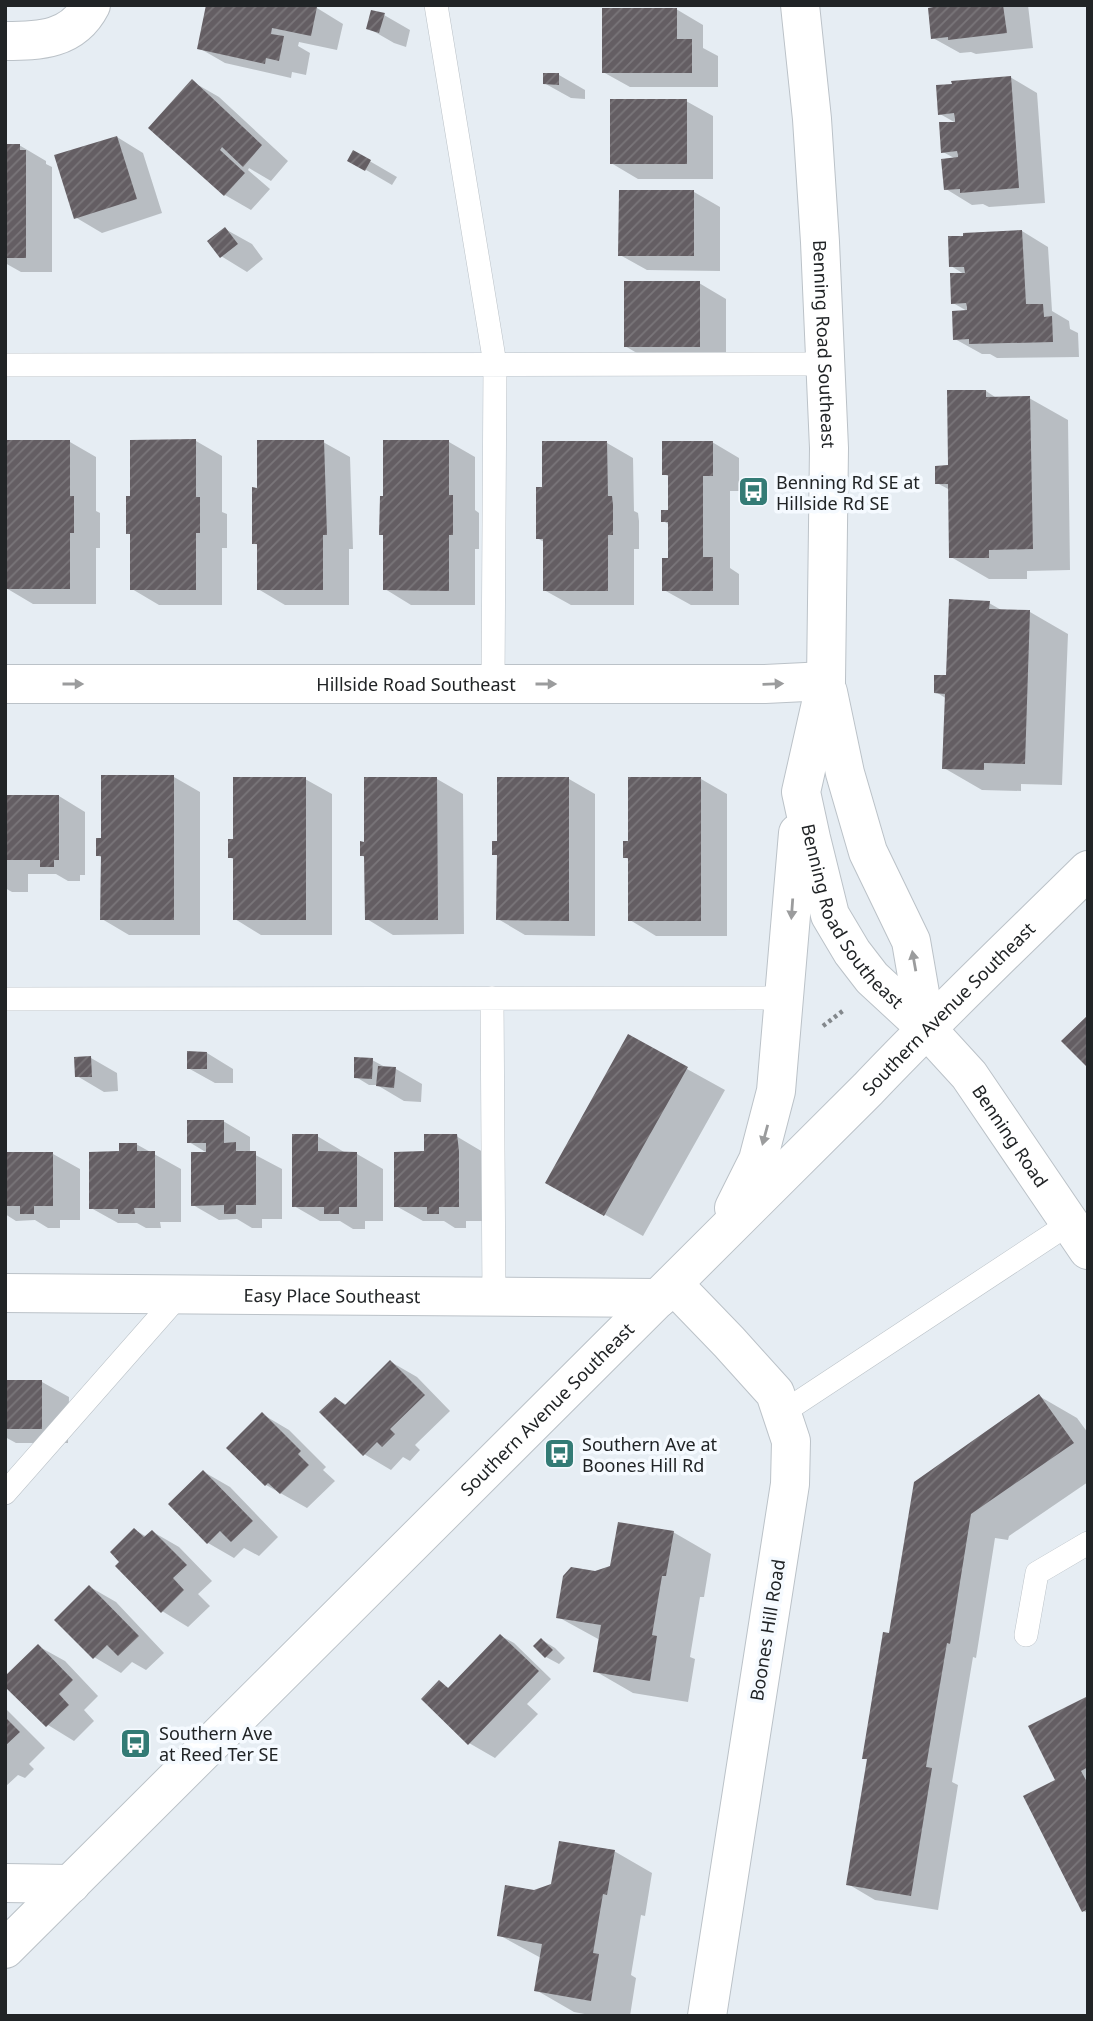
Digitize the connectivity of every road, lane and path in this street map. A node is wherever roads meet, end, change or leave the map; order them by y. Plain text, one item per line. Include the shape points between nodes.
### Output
1 (91, 5) edge
2 (436, 5) edge
3 (800, 5) edge
4 (5, 41) edge
5 (495, 364) junction
6 (825, 364) junction
7 (5, 365) edge
8 (826, 681) junction
9 (5, 684) edge
10 (493, 684) junction
11 (801, 792) junction
12 (1088, 870) edge
13 (492, 998) junction
14 (786, 998) junction
15 (5, 999) edge
16 (926, 1028) junction
17 (1079, 1237) edge
18 (719, 1238) junction
19 (666, 1291) junction
20 (5, 1293) edge
21 (180, 1294) junction
22 (494, 1297) junction
23 (782, 1413) junction
24 (5, 1493) edge
25 (1088, 1543) edge
26 (1026, 1635) dead end
27 (5, 1883) edge
28 (71, 1884) junction
29 (5, 1949) edge
30 (707, 2016) edge

1 - 4 main road via 77,24 51,39
2 - 5 lane
3 - 6 main road, Benning Road Southeast via 813,133
5 - 6 lane
5 - 7 lane
5 - 10 lane
6 - 8 main road, Benning Road Southeast via 829,448
10 -> 8 main road, Hillside Road Southeast
8 - 11 main road, Benning Road Southeast
16 -> 8 main road, Benning Road Southeast via 911,941 868,852
9 -> 10 main road, Hillside Road Southeast
11 -> 14 main road
11 - 16 main road, Benning Road Southeast via 830,915 872,978
12 - 16 main road, Southern Avenue Southeast
13 - 14 lane
13 - 15 lane
13 - 22 lane
14 -> 18 main road via 776,1091 758,1160
16 - 17 main road, Benning Road via 985,1097
16 - 18 main road, Southern Avenue Southeast
17 - 23 lane
18 - 19 main road, Southern Avenue Southeast
19 - 22 main road, Easy Place Southeast
19 - 23 main road, Boones Hill Road via 729,1342 775,1393
19 - 28 main road, Southern Avenue Southeast
20 - 21 main road, Easy Place Southeast
21 - 22 main road, Easy Place Southeast
21 - 24 lane
23 - 30 main road, Boones Hill Road via 791,1441 790,1484
25 - 26 lane via 1037,1573
27 - 28 main road
28 - 29 main road, Southern Avenue Southeast

